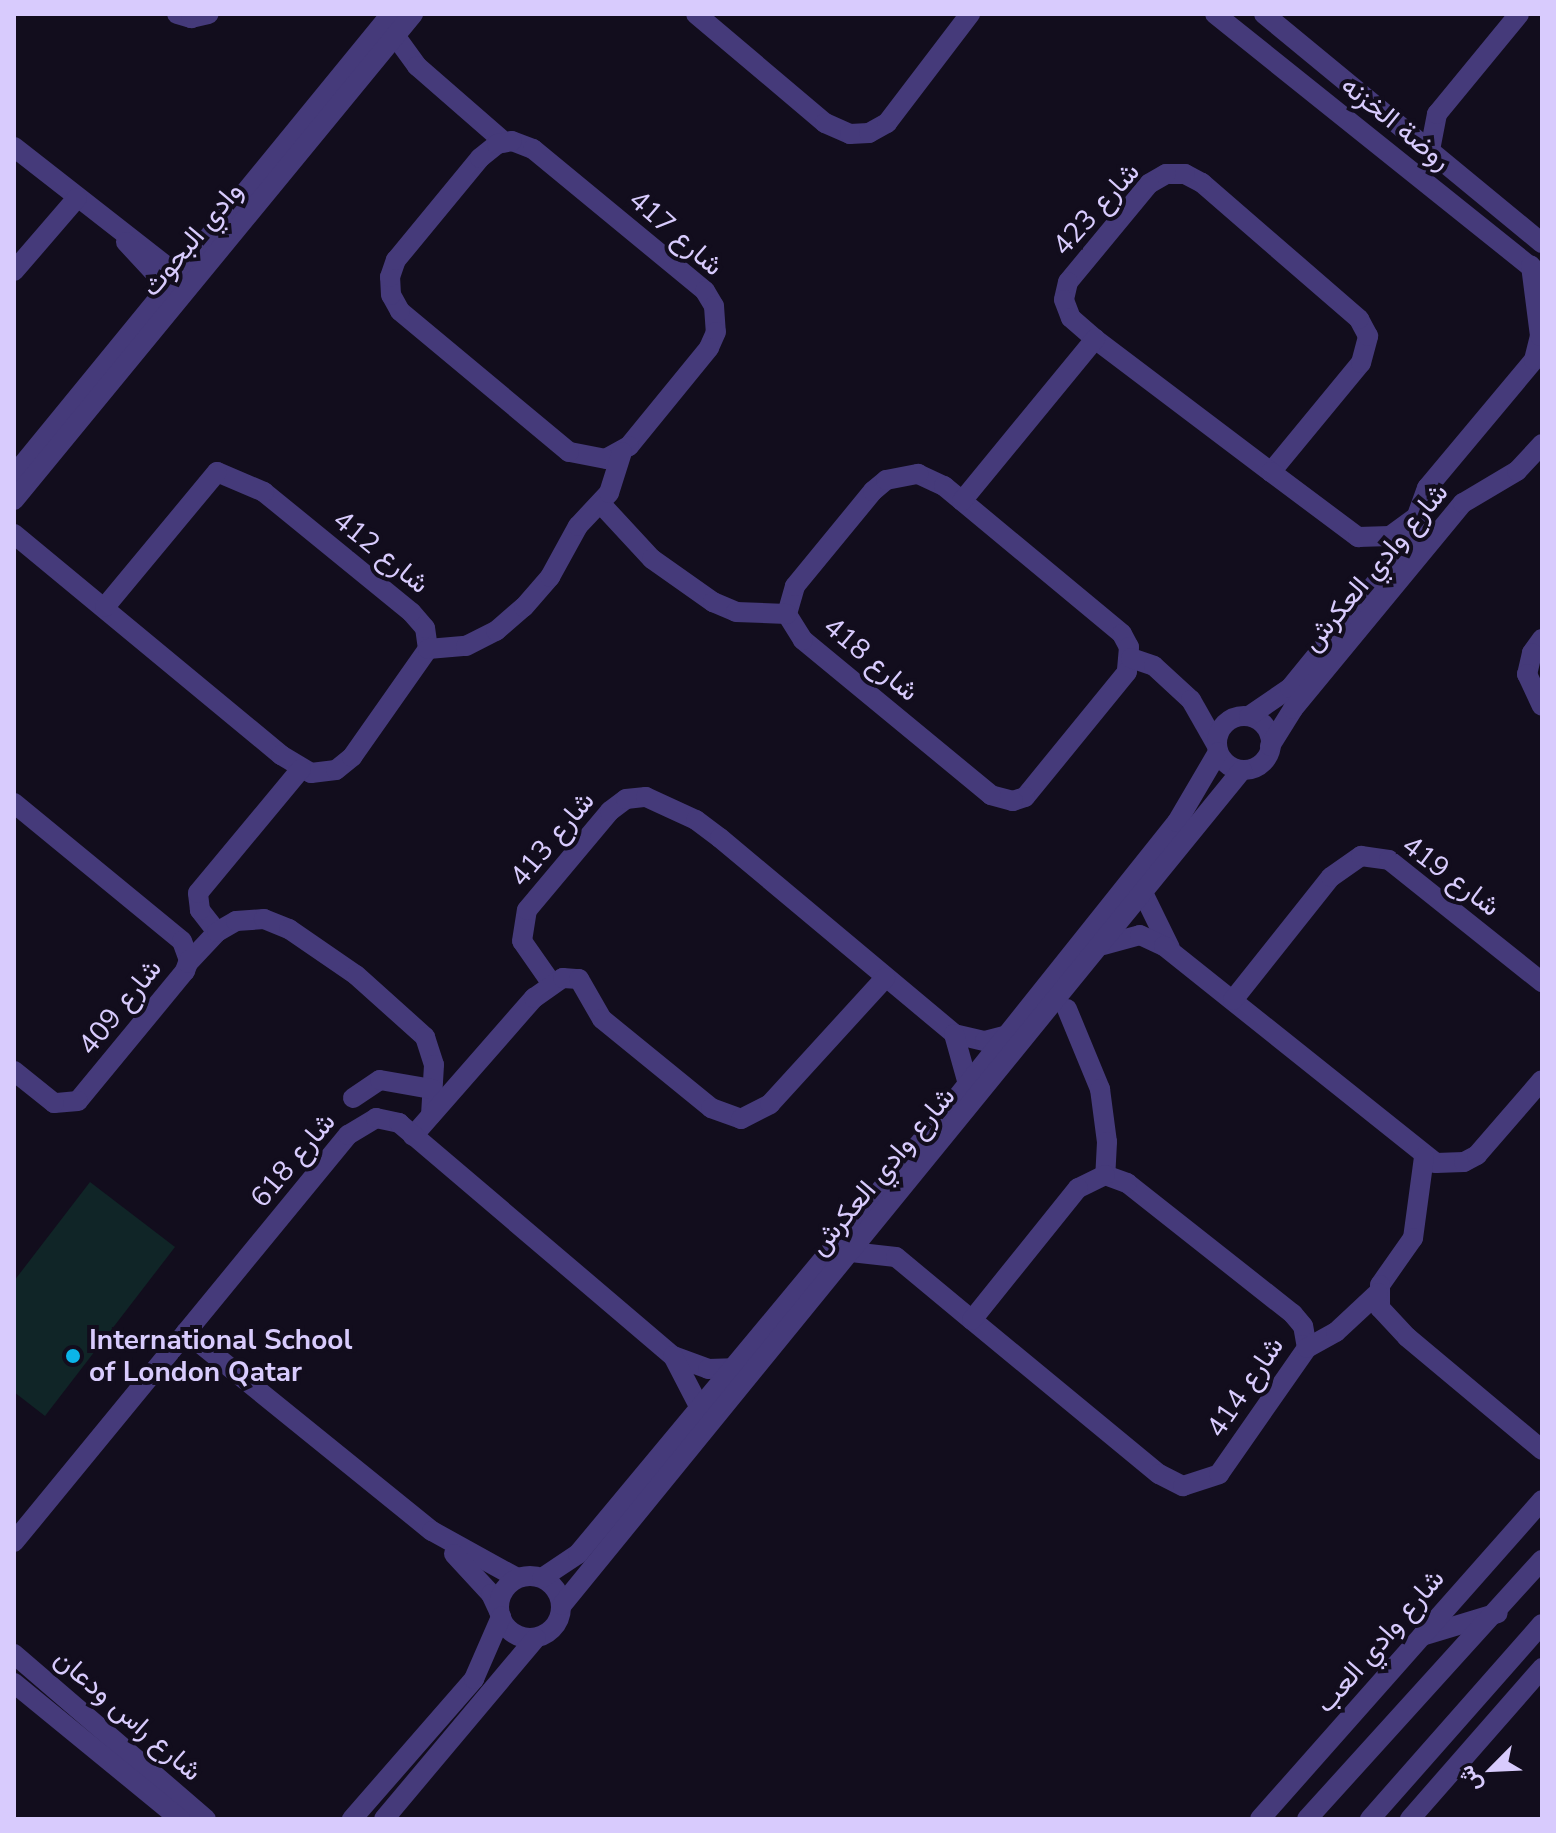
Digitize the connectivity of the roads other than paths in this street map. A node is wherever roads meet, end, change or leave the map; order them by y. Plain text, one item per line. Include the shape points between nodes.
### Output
1 (177, 14) edge
2 (209, 14) edge
3 (391, 14) edge
4 (413, 14) edge
5 (696, 14) edge
6 (970, 14) edge
7 (1215, 14) edge
8 (1264, 14) edge
9 (1519, 14) edge
10 (390, 45) junction
11 (1437, 114) junction
12 (1402, 126) junction
13 (504, 142) junction
14 (14, 147) edge
15 (1430, 150) junction
16 (77, 198) junction
17 (1542, 243) edge
18 (14, 271) edge
19 (1537, 271) edge
20 (179, 287) junction
21 (1095, 339) junction
22 (1542, 444) edge
23 (622, 452) junction
24 (1271, 472) junction
25 (14, 475) edge
26 (14, 500) edge
27 (962, 501) junction
28 (601, 504) junction
29 (1418, 516) junction
30 (14, 534) edge
31 (105, 607) junction
32 (787, 614) junction
33 (1542, 639) edge
34 (428, 649) junction
35 (1131, 658) junction
36 (1191, 700) junction
37 (1542, 706) edge
38 (1242, 717) junction
39 (1270, 746) junction
40 (1217, 748) junction
41 (301, 769) junction
42 (1242, 770) junction
43 (14, 803) edge
44 (1144, 895) junction
45 (217, 932) junction
46 (1102, 946) junction
47 (1175, 954) junction
48 (188, 963) junction
49 (885, 978) junction
50 (1542, 982) edge
51 (552, 984) junction
52 (1233, 1000) junction
53 (1067, 1009) dead end
54 (954, 1034) junction
55 (1007, 1035) junction
56 (14, 1071) edge
57 (1542, 1080) edge
58 (968, 1084) junction
59 (432, 1089) junction
60 (353, 1098) dead end
61 (431, 1115) junction
62 (413, 1136) junction
63 (1424, 1157) junction
64 (1105, 1175) junction
65 (878, 1219) junction
66 (851, 1252) junction
67 (896, 1257) junction
68 (1378, 1293) junction
69 (972, 1320) junction
70 (186, 1332) junction
71 (1307, 1348) junction
72 (673, 1356) junction
73 (732, 1368) junction
74 (700, 1408) junction
75 (1542, 1450) edge
76 (1542, 1500) edge
77 (432, 1531) junction
78 (14, 1542) edge
79 (1542, 1560) edge
80 (517, 1578) junction
81 (542, 1578) junction
82 (562, 1605) junction
83 (1498, 1613) junction
84 (500, 1614) junction
85 (1542, 1624) edge
86 (1422, 1636) junction
87 (536, 1638) junction
88 (14, 1654) edge
89 (1542, 1668) edge
90 (14, 1683) edge
91 (374, 1799) junction
92 (180, 1819) edge
93 (206, 1819) edge
94 (352, 1819) edge
95 (360, 1819) edge
96 (384, 1819) edge
97 (1260, 1819) edge
98 (1307, 1819) edge
99 (1370, 1819) edge
100 (1410, 1819) edge

1 - 2 street
3 - 20 street, وادي البحوث
4 - 10 street, وادي البحوث
5 - 6 street via 825,123 850,134 869,133 887,123
7 - 19 street, روضة الخزنه
8 - 12 street, روضة الخزنه
9 - 11 street
10 - 13 street
10 - 20 street, وادي البحوث
11 - 12 street
11 - 15 street
12 - 15 street, روضة الخزنه
13 - 23 street, شارع 417 via 533,149 705,291 714,306 717,323 709,348
13 - 23 street via 480,158 396,260 391,295 400,311 569,452 598,461
14 - 16 street
15 - 17 street, روضة الخزنه
16 - 18 street
16 - 20 street
19 - 29 street via 1538,351 1427,488
20 - 25 street, وادي البحوث
20 - 26 street, وادي البحوث
21 - 24 street, شارع 423
21 - 24 street, شارع 423 via 1066,309 1068,282 1149,184 1175,173 1194,177 1352,312 1368,336 1361,363
21 - 27 street
22 - 39 street, شارع وادي العكرش via 1517,471 1463,503 1293,709
23 - 28 street via 618,476
24 - 29 street, شارع 423 via 1358,537 1390,536
27 - 32 street, شارع 418 via 918,474 886,480 795,586
27 - 35 street, شارع 418 via 1122,634
28 - 32 street via 652,559 713,602 736,612
28 - 34 street via 578,526 550,577 502,626 466,646
29 - 38 street via 1406,546 1290,688
30 - 31 street
31 - 34 street, شارع 412 via 217,472 245,479 264,492 411,612 425,628
31 - 41 street
32 - 35 street, شارع 418 via 803,640 1001,800 1025,797 1038,788 1127,672
33 - 37 street via 1527,674
34 - 41 street via 345,764 322,774
35 - 36 street via 1154,666
36 - 38 street
36 - 40 street
38 - 39 street via 1268,730
38 - 40 street via 1221,727
39 - 42 street via 1264,761
40 - 42 street via 1227,765
40 - 55 street, شارع وادي العكرش via 1177,822
41 - 45 street via 198,893 200,910
42 - 44 street, شارع وادي العكرش
43 - 48 street, شارع 409 via 182,941
44 - 46 street, شارع وادي العكرش
44 - 47 street
45 - 48 street
45 - 59 street via 236,921 264,919 289,929 345,967 425,1037 433,1056
46 - 47 street via 1140,935
46 - 65 street, شارع وادي العكرش
47 - 52 street
48 - 56 street, شارع 409 via 78,1101 54,1103
49 - 51 street via 770,1104 741,1119 711,1108 602,1019 579,979
49 - 51 street, شارع 413 via 696,820 646,797 626,799 610,811 523,920 526,951
49 - 54 street, شارع 413
50 - 52 street, شارع 419 via 1389,860 1361,856 1331,877
51 - 61 street
52 - 63 street
53 - 64 street via 1100,1089 1107,1129
54 - 55 street via 985,1041
54 - 58 street
55 - 58 street, شارع وادي العكرش
57 - 63 street via 1477,1155 1450,1165
58 - 73 street, شارع وادي العكرش
59 - 60 street via 380,1080
59 - 61 street
61 - 62 street
62 - 70 street, شارع 618 via 384,1117 354,1129
62 - 72 street, شارع 618
63 - 68 street via 1413,1238
64 - 69 street via 1078,1188
64 - 71 street, شارع 414 via 1127,1183 1293,1314 1306,1333
65 - 66 street, شارع وادي العكرش
65 - 67 street, شارع 414
66 - 67 street
66 - 82 street, شارع وادي العكرش
67 - 69 street, شارع 414
68 - 71 street via 1336,1332
68 - 75 street via 1384,1314 1407,1337
69 - 71 street, شارع 414 via 1159,1474 1183,1486 1219,1474
70 - 77 street
70 - 78 street, شارع 618
72 - 73 street, شارع 618 via 708,1369
72 - 74 street, شارع 618
73 - 74 street, شارع وادي العكرش
74 - 81 street, شارع وادي العكرش via 578,1554
76 - 86 street, شارع وادي العب
77 - 80 street
77 - 84 street via 479,1579
79 - 83 street
80 - 81 street
80 - 84 street via 505,1589
81 - 82 street via 556,1588
82 - 87 street via 552,1630
83 - 86 street
83 - 98 street
84 - 87 street via 519,1636
84 - 91 street via 474,1679
85 - 99 street
86 - 97 street, شارع وادي العب
87 - 96 street
88 - 93 street, شارع راس ودعان
89 - 100 street
90 - 92 street, شارع راس ودعان
91 - 94 street
91 - 95 street

